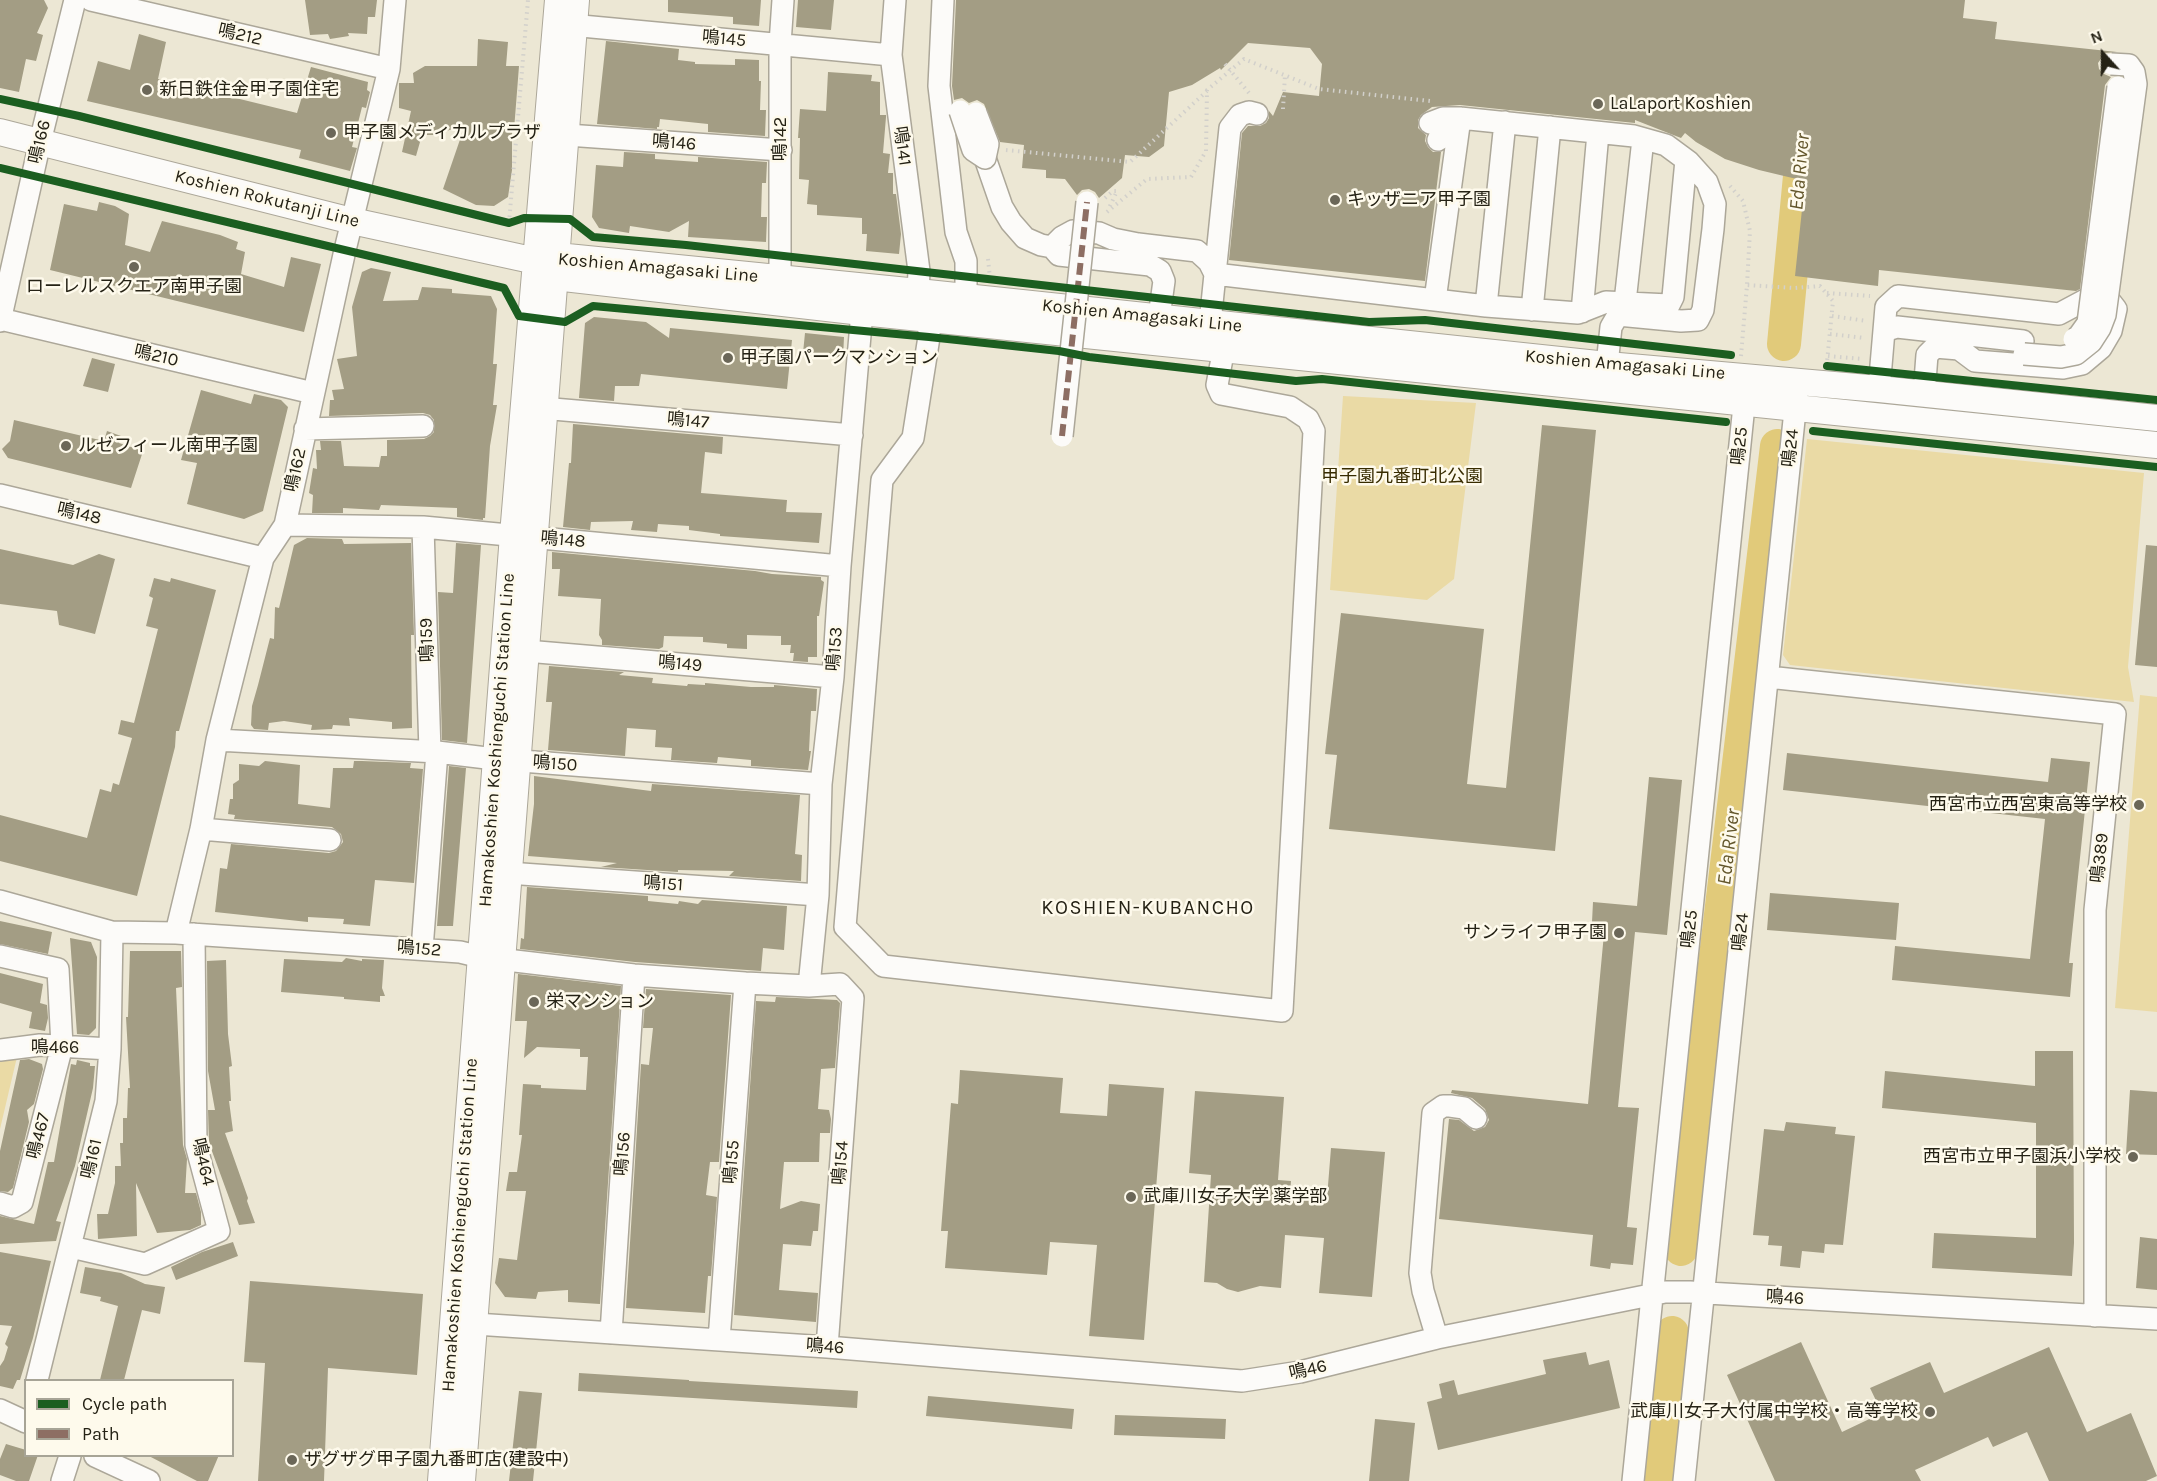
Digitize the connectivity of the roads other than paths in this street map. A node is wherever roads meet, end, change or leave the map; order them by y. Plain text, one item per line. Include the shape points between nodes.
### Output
1 (75, 0) edge
2 (91, 0) edge
3 (395, 0) edge
4 (576, 0) edge
5 (783, 0) edge
6 (895, 0) edge
7 (943, 0) edge
8 (563, 16) edge
9 (780, 44) junction
10 (891, 55) junction
11 (2111, 64) dead end
12 (389, 69) junction
13 (2118, 87) dead end
14 (968, 112) dead end
15 (1257, 114) dead end
16 (1460, 118) junction
17 (1505, 122) junction
18 (1550, 127) junction
19 (0, 132) edge
20 (1434, 132) dead end
21 (1598, 133) junction
22 (567, 135) junction
23 (1643, 139) junction
24 (40, 142) junction
25 (781, 150) junction
26 (1686, 160) junction
27 (1087, 202) dead end
28 (550, 218) junction
29 (352, 221) junction
30 (1052, 247) junction
31 (549, 265) junction
32 (1215, 274) junction
33 (780, 278) junction
34 (966, 287) junction
35 (918, 292) junction
36 (1435, 300) junction
37 (1625, 302) junction
38 (1486, 306) junction
39 (1532, 310) junction
40 (862, 312) junction
41 (1582, 312) junction
42 (1159, 317) junction
43 (0, 319) edge
44 (928, 319) junction
45 (1210, 323) junction
46 (1878, 331) junction
47 (2024, 347) junction
48 (1224, 348) junction
49 (1959, 349) junction
50 (1608, 353) junction
51 (1744, 378) junction
52 (1798, 382) junction
53 (1879, 389) junction
54 (313, 393) junction
55 (1924, 394) junction
56 (534, 407) junction
57 (1795, 407) junction
58 (2157, 418) edge
59 (423, 426) dead end
60 (305, 429) junction
61 (852, 435) junction
62 (1062, 436) dead end
63 (2157, 445) edge
64 (0, 495) edge
65 (285, 525) junction
66 (423, 527) junction
67 (524, 536) junction
68 (263, 558) junction
69 (840, 566) junction
70 (526, 651) junction
71 (833, 676) junction
72 (1767, 677) junction
73 (217, 740) junction
74 (433, 752) junction
75 (507, 760) junction
76 (821, 784) junction
77 (201, 830) junction
78 (330, 840) dead end
79 (508, 873) junction
80 (818, 895) junction
81 (0, 901) edge
82 (112, 932) junction
83 (185, 933) junction
84 (422, 949) junction
85 (0, 956) edge
86 (491, 958) junction
87 (634, 975) junction
88 (745, 983) junction
89 (840, 984) joint
90 (808, 986) junction
91 (62, 1046) junction
92 (110, 1049) junction
93 (0, 1050) edge
94 (1476, 1118) dead end
95 (0, 1203) edge
96 (71, 1247) junction
97 (1704, 1293) junction
98 (1652, 1294) junction
99 (2095, 1316) junction
100 (2157, 1319) edge
101 (464, 1323) junction
102 (611, 1333) junction
103 (1437, 1338) junction
104 (719, 1341) junction
105 (827, 1347) junction
106 (37, 1379) edge
107 (0, 1410) edge
108 (24, 1421) edge
109 (69, 1457) edge
110 (99, 1457) edge
111 (62, 1481) edge
112 (149, 1481) edge
113 (441, 1481) edge
114 (462, 1481) edge
115 (1633, 1481) edge
116 (1684, 1481) edge

1 - 24 street, 鳴166
2 - 12 street, 鳴212
3 - 12 street, 鳴162
4 - 8 main road, Hamakoshien Koshienguchi Station Line
5 - 9 street, 鳴142
6 - 10 street, 鳴141
7 - 34 street via 939,86 956,232 966,261
8 - 9 street, 鳴145
8 - 22 main road, Hamakoshien Koshienguchi Station Line
8 - 28 main road, Hamakoshien Koshienguchi Station Line
9 - 10 street, 鳴145
9 - 25 street, 鳴142
10 - 35 street, 鳴141 via 919,271
11 - 47 street, bridge via 2129,65 2136,84 2105,315 2091,342 2076,354 2061,357
12 - 29 street, 鳴162
13 - 47 street, bridge via 2088,323 2078,337 2066,343
14 - 30 street, bridge via 973,150 992,154 1002,207 1011,222 1025,238
15 - 32 street via 1240,115 1230,128
16 - 17 street
16 - 20 street via 1443,118
16 - 36 street
17 - 18 street
17 - 38 street
18 - 21 street
18 - 39 street
19 - 24 main road, Koshien Rokutanji Line
21 - 23 street
21 - 41 street
22 - 25 street, 鳴146
22 - 28 main road, Hamakoshien Koshienguchi Station Line
23 - 26 street via 1666,145
23 - 37 street
24 - 29 main road, Koshien Rokutanji Line
24 - 43 street, 鳴166
25 - 33 street, 鳴142
26 - 37 street via 1673,297 1669,305
26 - 50 street via 1707,182 1714,204 1703,310 1698,320 1681,321 1618,315 1611,327
27 - 62 street, bridge
28 - 31 main road, Hamakoshien Koshienguchi Station Line
29 - 31 main road, Koshien Rokutanji Line
29 - 54 street, 鳴162
30 - 32 street via 1073,231 1099,233 1138,244 1197,250
30 - 42 street via 1059,255 1150,265 1160,271 1164,281
31 - 33 main road, Koshien Amagasaki Line
31 - 40 main road, Koshien Amagasaki Line
31 - 56 main road, Hamakoshien Koshienguchi Station Line
32 - 36 street
32 - 45 street
33 - 35 main road, Koshien Amagasaki Line
34 - 35 main road, Koshien Amagasaki Line
34 - 42 main road, Koshien Amagasaki Line
36 - 38 street
37 - 41 street via 1606,302
38 - 39 street
39 - 41 street
40 - 44 main road, Koshien Amagasaki Line
40 - 61 street, 鳴153
42 - 45 main road, Koshien Amagasaki Line
43 - 54 street, 鳴210
44 - 48 main road, Koshien Amagasaki Line
44 - 48 street via 929,337 913,438 882,480 845,927 883,966 1282,1011 1314,431 1308,419 1290,407 1221,394 1217,386
45 - 50 main road, Koshien Amagasaki Line
46 - 47 street via 1897,327
46 - 49 street via 1887,307 1898,296 2059,314 2089,298 2109,300 2116,309 2111,331 2101,348 2082,364 2063,368 1975,361
46 - 53 street
47 - 49 street
48 - 51 main road, Koshien Amagasaki Line
49 - 55 street via 1935,346 1927,355
50 - 51 main road, Koshien Amagasaki Line
51 - 52 main road, Koshien Amagasaki Line
51 - 57 main road, Koshien Amagasaki Line
51 - 98 street, 鳴25
52 - 53 main road, Koshien Amagasaki Line
52 - 57 street, 鳴24
53 - 55 main road, Koshien Amagasaki Line
54 - 60 street, 鳴162
55 - 58 main road, Koshien Amagasaki Line
56 - 61 street, 鳴147
56 - 67 main road, Hamakoshien Koshienguchi Station Line
57 - 63 main road, Koshien Amagasaki Line
57 - 72 street, 鳴24
59 - 60 street
60 - 65 street, 鳴162
61 - 69 street, 鳴153
64 - 68 street, 鳴148
65 - 66 street, 鳴148
65 - 68 street, 鳴162
66 - 67 street, 鳴148
66 - 74 street, 鳴159
67 - 69 street, 鳴148
67 - 70 main road, Hamakoshien Koshienguchi Station Line
67 - 75 main road, Hamakoshien Koshienguchi Station Line
68 - 73 street, 鳴162
69 - 71 street, 鳴153
70 - 71 street, 鳴149
70 - 75 main road, Hamakoshien Koshienguchi Station Line
71 - 76 street, 鳴153
72 - 97 street, 鳴24
72 - 99 street, 鳴389 via 2115,714 2095,910
73 - 74 street, 鳴150
73 - 77 street, 鳴162
74 - 75 street, 鳴150
74 - 84 street, 鳴159
75 - 76 street, 鳴150
75 - 79 main road, Hamakoshien Koshienguchi Station Line
75 - 86 main road, Hamakoshien Koshienguchi Station Line
76 - 80 street, 鳴153
77 - 78 street
77 - 83 street, 鳴162
79 - 80 street, 鳴151
79 - 86 main road, Hamakoshien Koshienguchi Station Line
80 - 90 street, 鳴153
81 - 82 street, 鳴152
82 - 83 street, 鳴152
82 - 92 street, 鳴161
83 - 84 street, 鳴152
83 - 96 street, 鳴464 via 196,1145 219,1231 145,1264
84 - 86 street, 鳴152
85 - 91 street, 鳴467 via 58,969
86 - 87 street, 鳴152
86 - 101 main road, Hamakoshien Koshienguchi Station Line
87 - 88 street, 鳴152
87 - 102 street, 鳴156
88 - 90 street, 鳴152
88 - 104 street, 鳴155
89 - 90 street, 鳴152
89 - 105 street, 鳴154 via 853,998
91 - 92 street, 鳴466
91 - 93 street, 鳴466
91 - 95 street, 鳴467 via 22,1202 12,1207
92 - 96 street, 鳴161 via 106,1101
94 - 103 street via 1464,1108 1450,1106 1433,1113 1420,1273
96 - 106 street, 鳴161
97 - 98 street, 鳴46
97 - 99 street, 鳴46
97 - 116 street, 鳴24
98 - 103 street, 鳴46
98 - 115 street, 鳴25
99 - 100 street, 鳴46
101 - 102 street, 鳴46
101 - 113 main road, Hamakoshien Koshienguchi Station Line
101 - 114 main road, Hamakoshien Koshienguchi Station Line
102 - 104 street, 鳴46
103 - 105 street, 鳴46 via 1300,1372 1242,1381
104 - 105 street, 鳴46
107 - 108 street
109 - 111 street
110 - 112 street

